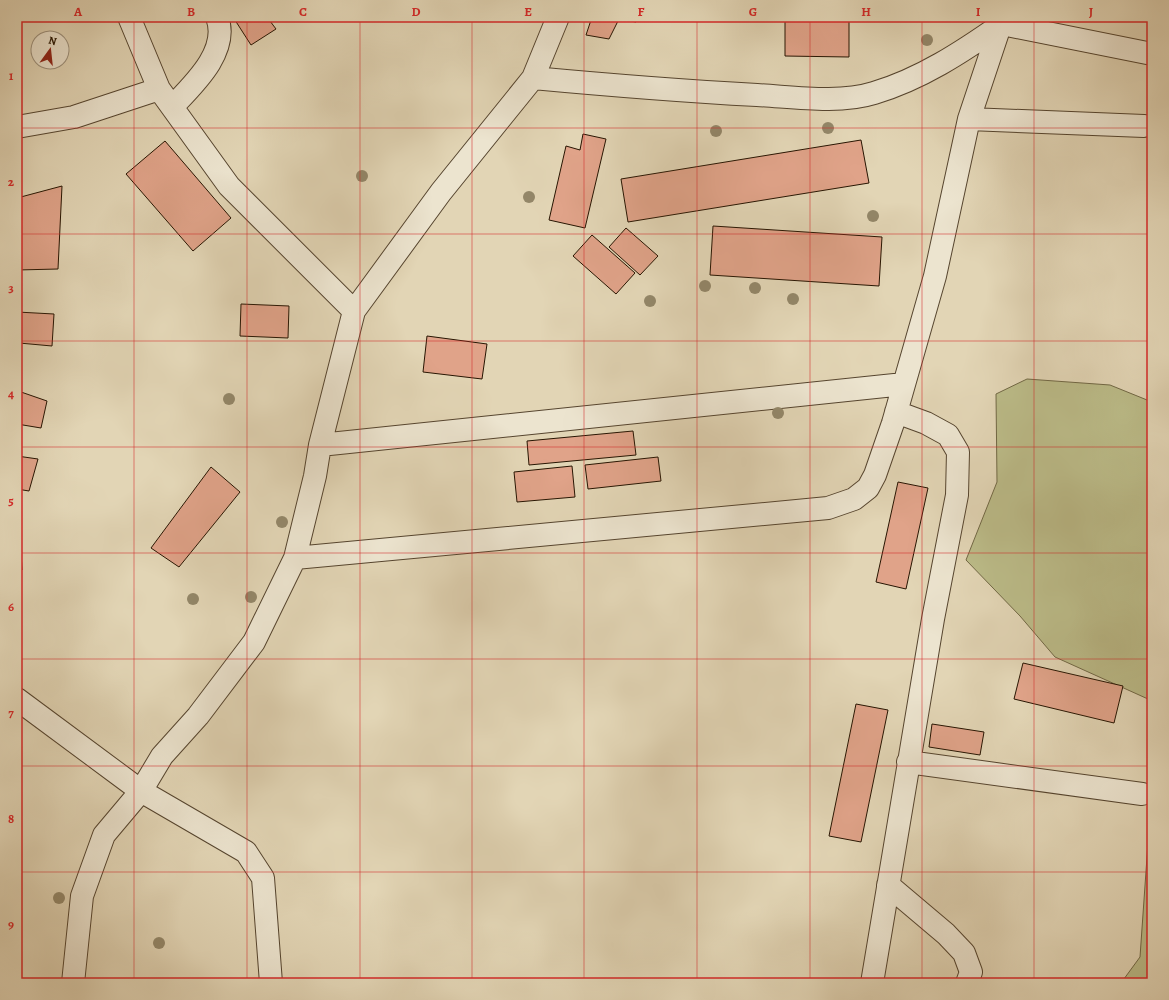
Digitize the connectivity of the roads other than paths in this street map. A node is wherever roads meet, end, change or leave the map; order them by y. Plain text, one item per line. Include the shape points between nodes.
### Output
1 (129, 17) edge
2 (217, 17) edge
3 (558, 17) edge
4 (1002, 20) edge
5 (1152, 54) edge
6 (533, 78) junction
7 (158, 89) junction
8 (172, 107) junction
9 (969, 119) junction
10 (1144, 126) dead end
11 (17, 127) edge
12 (354, 311) junction
13 (904, 384) junction
14 (896, 412) junction
15 (320, 445) junction
16 (295, 558) junction
17 (17, 699) edge
18 (908, 762) junction
19 (141, 791) junction
20 (1142, 794) dead end
21 (888, 885) junction
22 (73, 983) edge
23 (271, 983) edge
24 (872, 983) edge
25 (967, 983) edge

1 - 7 lane
2 - 8 lane via 220,24 216,52
3 - 6 lane
4 - 5 lane
4 - 6 lane via 965,49 914,78 873,94 831,100 648,89
4 - 9 lane
6 - 12 lane via 441,192
7 - 8 lane
7 - 11 lane via 74,117
8 - 12 lane via 229,186
9 - 10 lane
9 - 13 lane via 935,276
12 - 15 lane
13 - 14 lane
13 - 15 lane
14 - 16 lane via 875,475 868,488 854,499 828,508
14 - 18 lane via 926,423 948,435 958,452 957,495
15 - 16 lane
16 - 19 lane via 254,642 198,716 162,756
17 - 19 lane
18 - 20 lane
18 - 21 lane
19 - 22 lane via 104,835 82,896
19 - 23 lane via 246,852 257,867 263,878
21 - 24 lane
21 - 25 lane via 946,934 964,953 971,972

